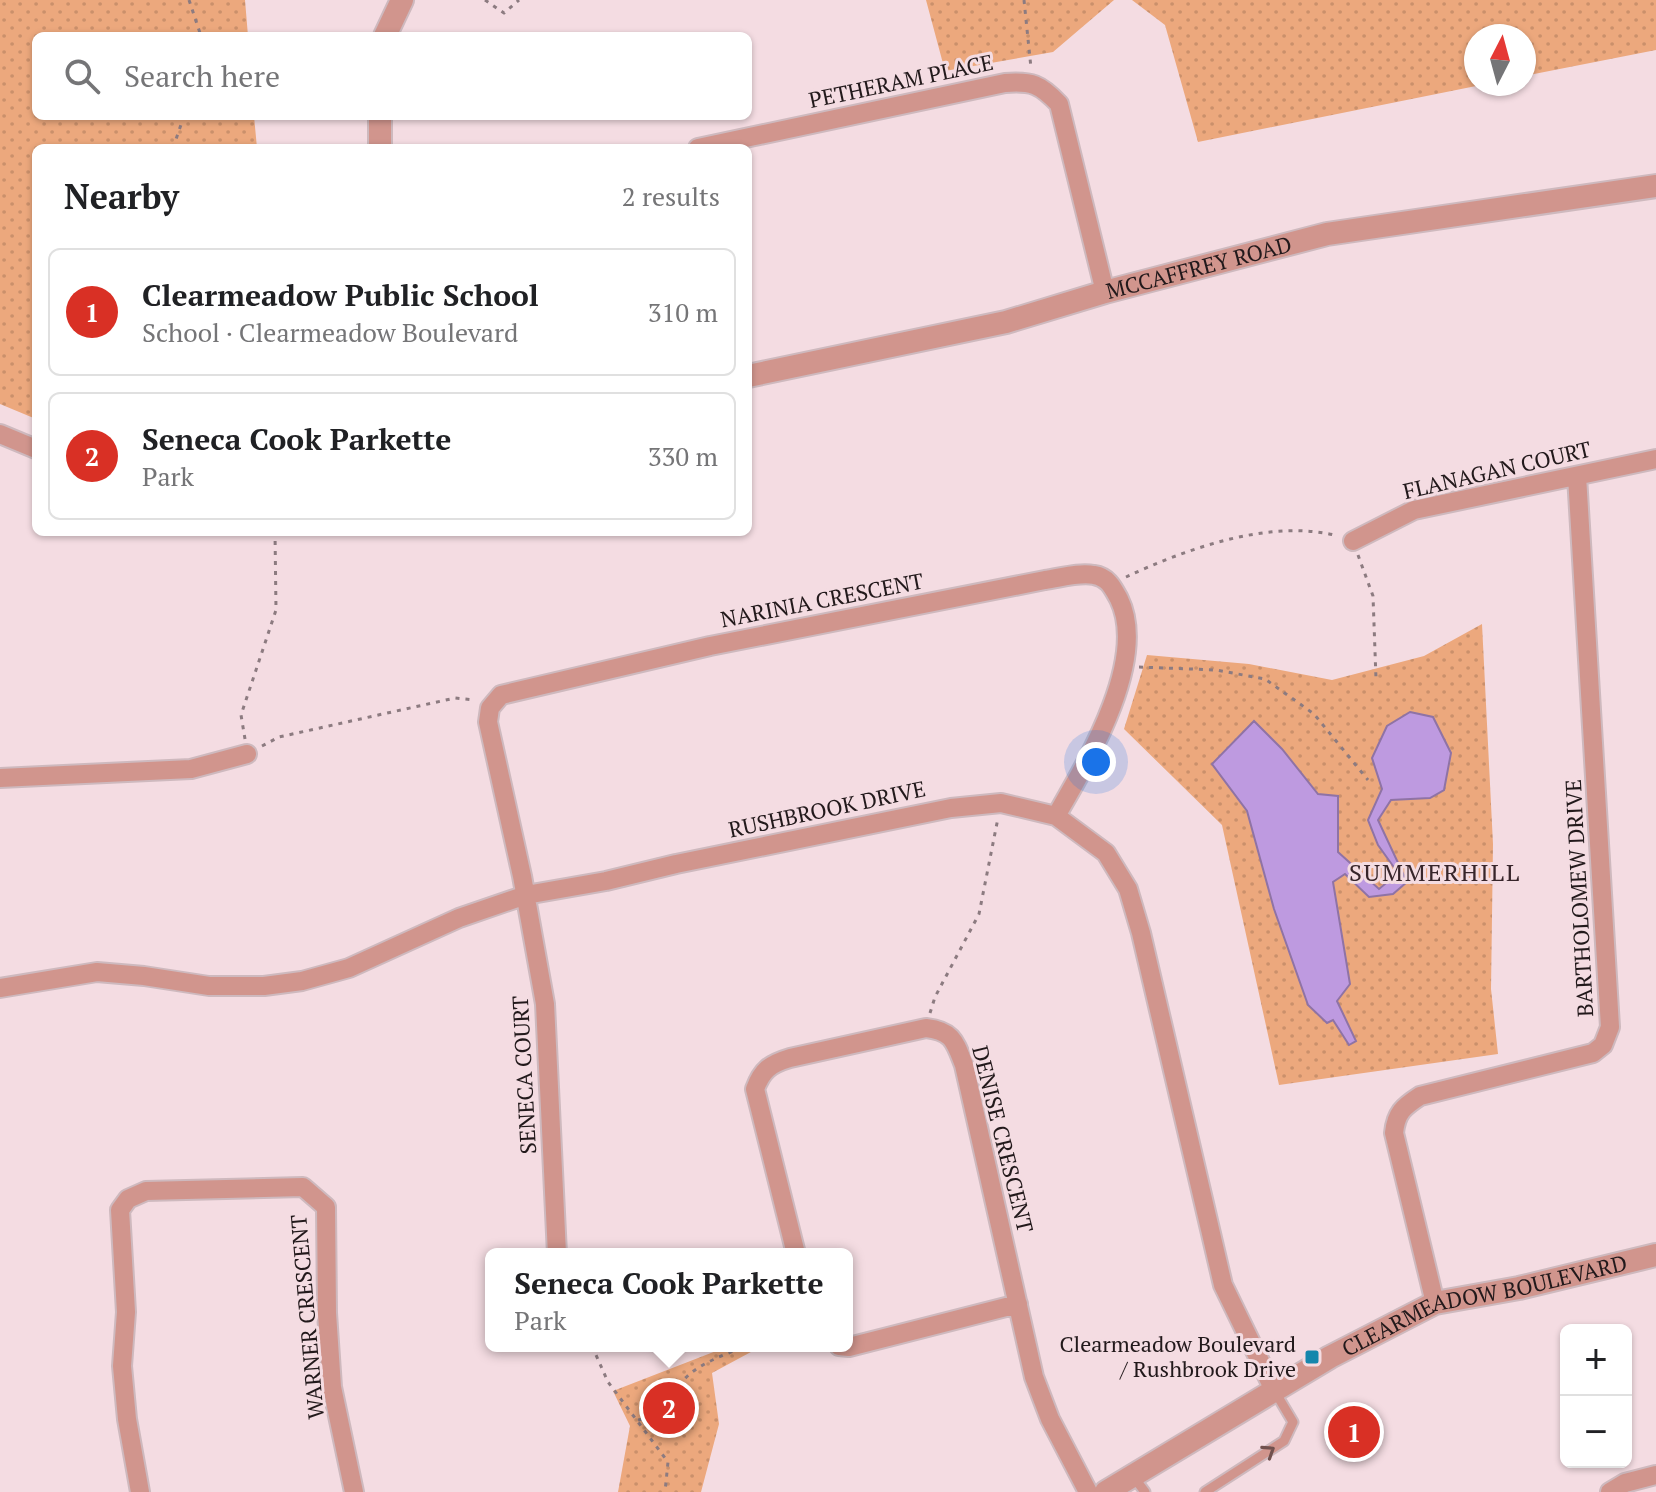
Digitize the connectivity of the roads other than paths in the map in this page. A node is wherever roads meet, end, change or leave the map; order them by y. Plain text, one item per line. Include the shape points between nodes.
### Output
1 (402, 0) edge
2 (387, 32) edge
3 (380, 120) edge
4 (380, 144) edge
5 (717, 144) edge
6 (1656, 186) edge
7 (1105, 292) junction
8 (752, 375) edge
9 (0, 434) edge
10 (32, 447) edge
11 (1656, 459) edge
12 (1577, 476) junction
13 (1353, 541) road end
14 (247, 754) road end
15 (0, 778) edge
16 (1056, 816) junction
17 (526, 895) junction
18 (0, 988) edge
19 (557, 1248) edge
20 (795, 1248) edge
21 (1656, 1255) edge
22 (1435, 1303) junction
23 (1018, 1304) junction
24 (853, 1346) edge
25 (1274, 1390) junction
26 (1656, 1475) edge
27 (1139, 1484) edge
28 (140, 1492) edge
29 (354, 1492) edge
30 (1088, 1492) edge
31 (1106, 1492) edge
32 (1205, 1492) edge
33 (1610, 1492) edge

1 - 2 street
3 - 4 street
5 - 7 street, PETHERAM PLACE via 1005,83 1033,83 1059,104
6 - 7 street, MCCAFFREY ROAD via 1327,234
7 - 8 street, MCCAFFREY ROAD via 1006,322
9 - 10 street
11 - 12 street, FLANAGAN COURT
12 - 13 street, FLANAGAN COURT via 1414,510
12 - 22 street, BARTHOLOMEW DRIVE via 1610,1027 1593,1053 1420,1096 1395,1119
14 - 15 street via 191,769
16 - 17 street, RUSHBROOK DRIVE via 1001,803 951,808
16 - 17 street, NARINIA CRESCENT via 1103,727 1125,666 1123,607 1111,584 1096,575 1045,580 710,646 508,692 490,708 489,732
16 - 25 street, RUSHBROOK DRIVE via 1106,853 1128,889 1223,1285
17 - 18 street, RUSHBROOK DRIVE via 459,918 349,968 302,981 209,986 97,972
17 - 19 street, SENECA COURT via 545,1004
20 - 23 street, DENISE CRESCENT via 755,1089 765,1069 790,1058 926,1028 947,1033 964,1065
21 - 22 street, CLEARMEADOW BOULEVARD
22 - 25 street, CLEARMEADOW BOULEVARD
23 - 24 street
23 - 30 street, DENISE CRESCENT via 1034,1377
25 - 27 street, CLEARMEADOW BOULEVARD
32 -> 25 lane via 1284,1441 1293,1422
26 - 33 street
27 - 31 street, CLEARMEADOW BOULEVARD
28 - 29 street, WARNER CRESCENT via 122,1366 126,1312 120,1210 128,1199 146,1191 303,1187 326,1207 332,1387

